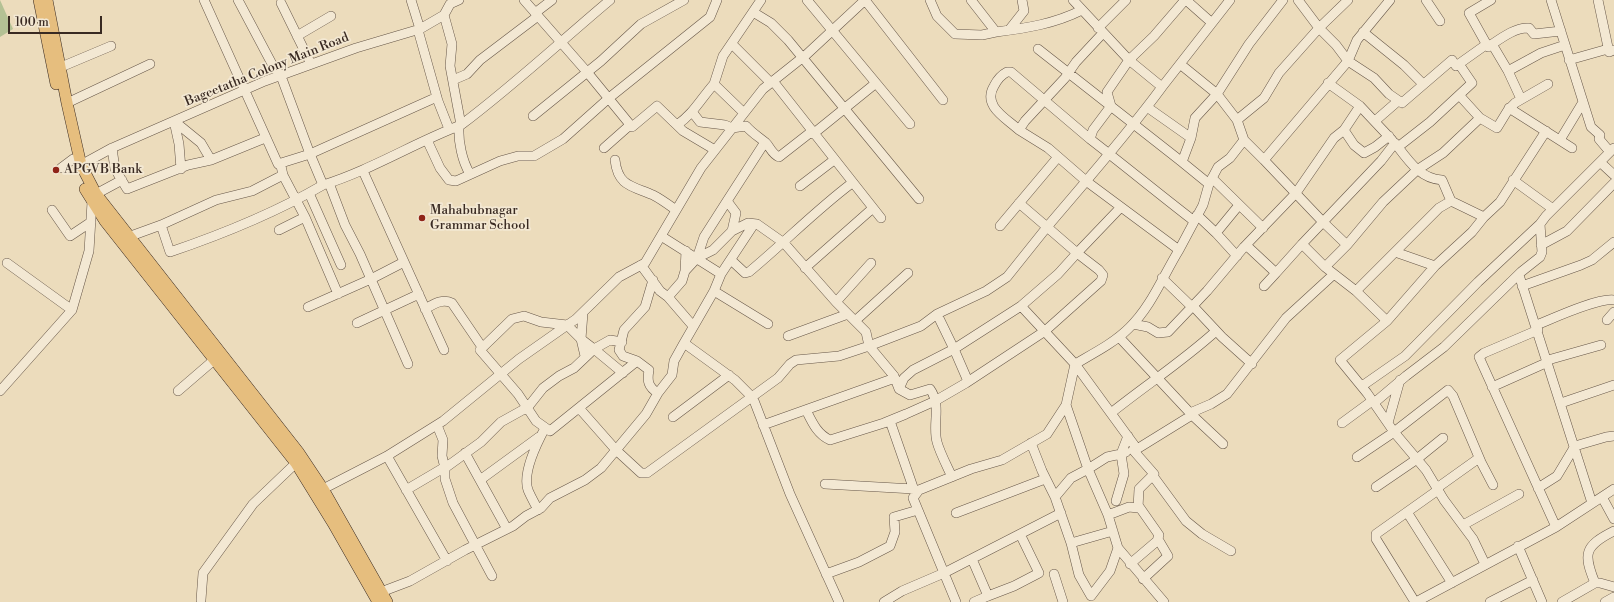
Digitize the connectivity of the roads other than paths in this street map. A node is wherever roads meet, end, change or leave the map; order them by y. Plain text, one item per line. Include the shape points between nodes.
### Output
1 (39, 0) edge
2 (47, 0) edge
3 (204, 0) edge
4 (238, 0) edge
5 (411, 0) edge
6 (459, 0) edge
7 (524, 0) edge
8 (552, 0) edge
9 (610, 0) edge
10 (684, 0) edge
11 (761, 0) edge
12 (807, 0) edge
13 (865, 0) edge
14 (930, 0) edge
15 (971, 0) edge
16 (1022, 0) edge
17 (1073, 0) edge
18 (1126, 0) edge
19 (1186, 0) edge
20 (1230, 0) edge
21 (1282, 0) edge
22 (1298, 0) edge
23 (1348, 0) edge
24 (1390, 0) edge
25 (1426, 0) edge
26 (1491, 0) edge
27 (1552, 0) edge
28 (1598, 0) edge
29 (282, 1) edge
30 (714, 1) edge
31 (449, 2) edge
32 (1082, 10) junction
33 (753, 12) junction
34 (444, 15) junction
35 (537, 15) junction
36 (331, 16) dead end
37 (1440, 21) dead end
38 (1212, 23) junction
39 (1318, 28) junction
40 (419, 29) junction
41 (1010, 30) junction
42 (833, 31) junction
43 (1100, 31) junction
44 (1561, 31) junction
45 (996, 32) junction
46 (1364, 32) junction
47 (297, 36) junction
48 (560, 42) junction
49 (732, 44) junction
50 (1489, 44) junction
51 (1565, 45) junction
52 (110, 46) dead end
53 (1038, 48) dead end
54 (1611, 50) edge
55 (803, 58) junction
56 (1129, 60) junction
57 (1569, 60) junction
58 (1614, 60) edge
59 (1348, 61) junction
60 (150, 64) dead end
61 (311, 64) junction
62 (1180, 64) junction
63 (1459, 64) junction
64 (61, 68) junction
65 (1508, 71) junction
66 (587, 72) junction
67 (1069, 73) junction
68 (281, 76) junction
69 (453, 80) junction
70 (772, 82) junction
71 (876, 83) junction
72 (1328, 83) junction
73 (714, 84) junction
74 (1423, 84) junction
75 (1548, 84) dead end
76 (1162, 87) junction
77 (246, 90) junction
78 (1217, 94) junction
79 (1460, 96) junction
80 (437, 97) junction
81 (609, 98) junction
82 (1522, 99) junction
83 (943, 100) dead end
84 (1398, 100) junction
85 (1045, 101) junction
86 (1583, 102) junction
87 (67, 103) junction
88 (1111, 106) junction
89 (1360, 106) junction
90 (1147, 107) junction
91 (1509, 108) junction
92 (844, 109) junction
93 (693, 113) junction
94 (744, 113) junction
95 (533, 116) dead end
96 (1480, 118) junction
97 (1238, 120) junction
98 (174, 121) junction
99 (1375, 121) junction
100 (910, 124) dead end
101 (460, 125) junction
102 (630, 125) junction
103 (677, 125) junction
104 (1134, 125) junction
105 (732, 128) junction
106 (449, 129) junction
107 (1020, 130) junction
108 (1344, 130) junction
109 (1546, 131) junction
110 (812, 133) junction
111 (265, 138) junction
112 (1191, 138) junction
113 (1090, 139) junction
114 (427, 140) junction
115 (1244, 140) junction
116 (1560, 140) junction
117 (765, 142) junction
118 (1394, 142) junction
119 (112, 148) junction
120 (604, 148) dead end
121 (1572, 148) dead end
122 (715, 150) junction
123 (1612, 150) edge
124 (310, 154) junction
125 (1109, 154) junction
126 (1058, 157) junction
127 (211, 160) junction
128 (615, 160) dead end
129 (834, 160) junction
130 (1264, 160) junction
131 (77, 162) junction
132 (1182, 162) junction
133 (1600, 162) junction
134 (278, 164) junction
135 (61, 168) dead end
136 (181, 168) junction
137 (1417, 170) junction
138 (363, 171) junction
139 (470, 174) junction
140 (283, 175) junction
141 (1614, 175) edge
142 (122, 180) junction
143 (1513, 180) junction
144 (1086, 181) junction
145 (1211, 181) junction
146 (852, 183) junction
147 (1614, 183) edge
148 (326, 184) junction
149 (800, 186) dead end
150 (309, 193) junction
151 (1296, 193) junction
152 (94, 198) junction
153 (919, 199) dead end
154 (1451, 200) junction
155 (296, 201) junction
156 (727, 201) junction
157 (1019, 203) junction
158 (1239, 205) junction
159 (1121, 207) junction
160 (873, 208) junction
161 (1553, 209) junction
162 (52, 210) dead end
163 (676, 210) junction
164 (85, 212) dead end
165 (736, 213) junction
166 (305, 217) junction
167 (1484, 217) junction
168 (881, 218) dead end
169 (1196, 218) junction
170 (91, 222) junction
171 (1323, 222) junction
172 (751, 223) junction
173 (1540, 224) junction
174 (161, 225) junction
175 (1000, 226) dead end
176 (1047, 227) junction
177 (1263, 228) junction
178 (279, 230) dead end
179 (732, 231) junction
180 (1216, 232) junction
181 (661, 236) junction
182 (128, 237) junction
183 (1614, 242) edge
184 (784, 243) junction
185 (1302, 244) junction
186 (1246, 245) junction
187 (1347, 245) junction
188 (1541, 245) junction
189 (1179, 250) junction
190 (686, 251) junction
191 (1395, 252) junction
192 (1077, 253) junction
193 (1237, 256) junction
194 (696, 258) junction
195 (731, 260) junction
196 (404, 262) junction
197 (7, 263) dead end
198 (871, 263) dead end
199 (341, 265) dead end
200 (642, 265) junction
201 (1435, 266) junction
202 (1325, 267) junction
203 (806, 268) junction
204 (685, 271) junction
205 (908, 273) dead end
206 (1276, 273) junction
207 (721, 274) junction
208 (1334, 274) junction
209 (1519, 275) junction
210 (1162, 278) junction
211 (371, 280) junction
212 (653, 280) junction
213 (1264, 286) dead end
214 (1522, 286) junction
215 (714, 291) junction
216 (1356, 291) junction
217 (338, 294) junction
218 (419, 294) junction
219 (668, 297) junction
220 (1614, 300) edge
221 (836, 302) junction
222 (1021, 306) junction
223 (1192, 306) junction
224 (308, 307) dead end
225 (425, 309) junction
226 (72, 310) junction
227 (384, 310) junction
228 (583, 312) junction
229 (1614, 312) edge
230 (848, 314) junction
231 (938, 314) junction
232 (1607, 320) dead end
233 (855, 321) junction
234 (1387, 321) junction
235 (357, 323) dead end
236 (768, 324) dead end
237 (1133, 324) junction
238 (567, 325) junction
239 (693, 326) junction
240 (1537, 328) junction
241 (1045, 331) junction
242 (1216, 331) junction
243 (788, 336) dead end
244 (1119, 337) junction
245 (581, 339) junction
246 (622, 342) junction
247 (684, 343) junction
248 (1601, 345) dead end
249 (870, 346) junction
250 (482, 348) junction
251 (594, 348) junction
252 (954, 349) junction
253 (444, 350) dead end
254 (585, 356) junction
255 (214, 360) junction
256 (637, 361) junction
257 (1548, 361) junction
258 (408, 364) dead end
259 (1075, 364) junction
260 (1252, 364) junction
261 (500, 373) junction
262 (623, 373) junction
263 (729, 375) junction
264 (1157, 377) junction
265 (895, 378) junction
266 (1400, 380) junction
267 (966, 383) junction
268 (1614, 385) edge
269 (1362, 386) junction
270 (1492, 387) junction
271 (899, 389) junction
272 (0, 391) edge
273 (178, 391) dead end
274 (658, 393) junction
275 (752, 396) junction
276 (935, 401) junction
277 (1373, 402) junction
278 (1561, 403) junction
279 (1066, 405) junction
280 (528, 407) junction
281 (580, 408) junction
282 (806, 410) junction
283 (1111, 413) junction
284 (1191, 414) junction
285 (673, 417) dead end
286 (890, 421) junction
287 (1342, 423) dead end
288 (1388, 423) junction
289 (437, 425) junction
290 (763, 425) junction
291 (543, 432) junction
292 (1394, 432) junction
293 (1128, 436) junction
294 (1614, 436) edge
295 (1443, 438) dead end
296 (1031, 443) junction
297 (1223, 444) dead end
298 (1575, 446) junction
299 (616, 450) junction
300 (1135, 450) junction
301 (465, 454) junction
302 (1120, 454) junction
303 (387, 456) junction
304 (1357, 457) dead end
305 (1479, 458) junction
306 (1417, 459) junction
307 (296, 463) junction
308 (445, 468) junction
309 (1088, 469) junction
310 (1153, 476) junction
311 (952, 477) junction
312 (1045, 478) junction
313 (480, 480) junction
314 (825, 484) dead end
315 (1493, 485) dead end
316 (1376, 488) dead end
317 (1538, 488) junction
318 (323, 489) junction
319 (1438, 489) junction
320 (1614, 489) edge
321 (406, 490) junction
322 (915, 492) junction
323 (1519, 494) dead end
324 (1055, 497) junction
325 (1602, 497) junction
326 (1116, 501) dead end
327 (1592, 503) junction
328 (1138, 505) junction
329 (538, 510) junction
330 (918, 510) junction
331 (1060, 512) junction
332 (1406, 512) junction
333 (956, 513) dead end
334 (1108, 515) junction
335 (1614, 519) edge
336 (1463, 525) junction
337 (1556, 527) junction
338 (507, 529) junction
339 (1113, 531) junction
340 (1614, 531) edge
341 (1020, 534) junction
342 (1158, 539) junction
343 (1071, 542) junction
344 (475, 545) junction
345 (1518, 546) junction
346 (1118, 548) junction
347 (1231, 551) dead end
348 (972, 559) junction
349 (447, 561) junction
350 (1130, 564) junction
351 (1485, 564) junction
352 (944, 573) junction
353 (826, 574) junction
354 (1054, 574) dead end
355 (492, 576) dead end
356 (1143, 579) junction
357 (1533, 580) junction
358 (1452, 583) junction
359 (1595, 584) junction
360 (1614, 587) edge
361 (988, 596) junction
362 (1614, 597) edge
363 (382, 599) edge
364 (201, 600) dead end
365 (1094, 600) edge
366 (1159, 600) edge
367 (839, 602) edge
368 (884, 602) edge
369 (956, 602) edge
370 (974, 602) edge
371 (1063, 602) edge
372 (1415, 602) edge
373 (1490, 602) edge
374 (1542, 602) edge
375 (1562, 602) edge
376 (1605, 602) edge

1 - 131 main road
2 - 64 main road
3 - 77 street
4 - 68 street
5 - 40 street
6 - 31 street
7 - 35 street
8 - 35 street
9 - 48 street
10 - 66 street via 641,24
11 - 33 street
12 - 42 street
13 - 42 street
13 - 83 street
14 - 45 street via 936,16 956,34 982,35
15 - 45 street
16 - 41 street via 1024,11
17 - 32 street
18 - 43 street
19 - 38 street
19 - 56 street
20 - 38 street
21 - 78 street via 1248,44
22 - 39 street
23 - 39 street
24 - 46 street
25 - 37 street
26 - 50 street via 1469,13
27 - 44 street
28 - 54 street
29 - 47 street
30 - 81 street via 710,17
31 - 34 street
32 - 41 street via 1063,20
32 - 43 street
33 - 49 street
33 - 55 street via 771,23
34 - 40 street, Bageetatha Colony Main Road
34 - 69 street via 452,44 450,66
35 - 48 street
35 - 69 street via 480,60 467,74
36 - 47 street
38 - 62 street
39 - 59 street
39 - 97 street via 1279,73 1264,98
40 - 61 street, Bageetatha Colony Main Road
40 - 80 street
41 - 45 street
42 - 55 street
42 - 71 street
43 - 56 street
43 - 67 street
44 - 50 street via 1534,34 1530,28 1523,28
44 - 51 street
46 - 59 street via 1357,40
46 - 74 street via 1404,64
47 - 61 street
48 - 66 street
48 - 101 street via 490,104
49 - 70 street
49 - 73 street via 722,59
50 - 63 street
50 - 65 street
51 - 57 street
51 - 65 street via 1541,53
52 - 64 street
53 - 67 street
54 - 57 street
54 - 58 street
55 - 70 street
55 - 92 street
56 - 76 street
56 - 88 street via 1107,92
57 - 86 street
59 - 72 street
59 - 84 street via 1374,78
60 - 87 street
61 - 68 street, Bageetatha Colony Main Road
62 - 76 street
62 - 78 street
63 - 74 street via 1456,66 1452,60
63 - 79 street via 1472,84
64 - 87 main road
65 - 82 street
66 - 81 street
66 - 95 street
67 - 85 street
67 - 88 street
68 - 77 street, Bageetatha Colony Main Road
68 - 124 street
69 - 101 street
70 - 94 street
70 - 110 street
71 - 92 street
71 - 100 street
72 - 89 street
72 - 130 street
73 - 93 street
73 - 94 street
74 - 84 street via 1402,103
75 - 82 street
76 - 90 street
77 - 98 street, Bageetatha Colony Main Road
77 - 111 street
78 - 97 street
78 - 112 street via 1195,118
79 - 96 street
79 - 118 street
80 - 106 street
80 - 124 street
81 - 102 street
81 - 139 street via 563,139 545,151 534,156 518,156 500,161
82 - 91 street
84 - 99 street
85 - 107 street via 1025,121
85 - 107 street via 1012,72 1003,74 997,80 990,91 992,106
85 - 113 street
86 - 116 street
86 - 123 street via 1591,127 1600,135 1599,139
87 - 131 main road
88 - 104 street
88 - 113 street via 1093,130
89 - 99 street
89 - 108 street
90 - 104 street
90 - 112 street
91 - 96 street via 1497,128
91 - 109 street
92 - 110 street
92 - 153 street
93 - 103 street
93 - 105 street via 700,122
94 - 105 street
96 - 137 street via 1443,153
97 - 115 street
98 - 119 street, Bageetatha Colony Main Road
98 - 127 street via 201,143
98 - 136 street
99 - 118 street
101 - 106 street
101 - 139 street via 458,139
102 - 103 street via 632,127 657,106
102 - 120 street
103 - 122 street
104 - 125 street
104 - 132 street
105 - 117 street via 746,126
105 - 122 street
106 - 114 street
107 - 126 street
108 - 118 street via 1354,145 1364,152
108 - 151 street via 1334,138
109 - 116 street
109 - 143 street
110 - 117 street via 778,157
110 - 129 street
111 - 127 street
111 - 134 street via 270,143
112 - 132 street
113 - 125 street
114 - 138 street
114 - 139 street via 440,168 449,180 456,181
115 - 130 street
115 - 145 street via 1230,158 1218,167
116 - 121 street
117 - 156 street
118 - 137 street
118 - 171 street via 1381,161
119 - 131 street, Bageetatha Colony Main Road
119 - 142 street via 115,169
122 - 163 street
123 - 133 street
124 - 134 street
124 - 148 street
125 - 144 street
125 - 169 street
126 - 144 street
126 - 157 street
127 - 136 street
128 - 163 street via 616,170 622,181
129 - 146 street
129 - 149 street
130 - 151 street
131 - 135 street, Bageetatha Colony Main Road
131 - 152 main road via 77,173
132 - 145 street
133 - 141 street
133 - 161 street
134 - 140 street
136 - 142 street via 127,189
137 - 154 street via 1432,180 1442,180
137 - 187 street via 1384,202
138 - 148 street
138 - 196 street
140 - 155 street
140 - 174 street via 252,191 216,200
142 - 152 street
143 - 161 street
143 - 167 street via 1500,202
144 - 159 street
144 - 176 street
145 - 158 street
145 - 169 street
146 - 160 street
146 - 184 street via 813,214
147 - 188 street via 1567,231
148 - 150 street
148 - 211 street
150 - 155 street
150 - 199 street
151 - 171 street
151 - 177 street
152 - 164 street
152 - 170 street
152 - 182 main road
152 - 255 main road
154 - 167 street
154 - 191 street via 1439,208
155 - 166 street
155 - 174 street via 213,237 170,252
156 - 165 street
156 - 194 street via 704,237
157 - 175 street
157 - 176 street
158 - 177 street
158 - 180 street
159 - 189 street
159 - 192 street
160 - 168 street
160 - 203 street
161 - 173 street
162 - 170 street via 70,236
163 - 181 street
165 - 172 street
165 - 179 street
166 - 178 street
166 - 217 street
167 - 201 street via 1472,232
169 - 180 street
169 - 189 street
170 - 226 street via 90,250
171 - 185 street
171 - 187 street
172 - 179 street
172 - 184 street via 757,224
172 - 195 street
173 - 188 street
173 - 269 street via 1405,356
174 - 182 street
176 - 192 street
176 - 231 street via 1007,277 986,291
177 - 186 street
179 - 194 street via 713,250
180 - 193 street
181 - 190 street
181 - 200 street
182 - 318 main road via 299,453
183 - 214 street via 1592,260
184 - 195 street via 747,273
184 - 203 street
185 - 202 street
185 - 206 street
186 - 193 street
186 - 206 street
187 - 202 street
188 - 209 street via 1540,257
189 - 210 street
190 - 194 street
190 - 204 street
191 - 201 street
191 - 216 street
192 - 222 street via 1058,274
192 - 241 street via 1099,270 1103,278
193 - 223 street
194 - 204 street
194 - 207 street
195 - 207 street
196 - 211 street
196 - 218 street
197 - 226 street
198 - 221 street
200 - 212 street
200 - 228 street via 619,277
201 - 234 street
202 - 208 street
203 - 221 street
204 - 219 street via 682,281
205 - 233 street
206 - 213 street
207 - 215 street
208 - 216 street
208 - 260 street via 1286,318
209 - 214 street
209 - 266 street via 1444,347
210 - 223 street
210 - 237 street via 1146,308
211 - 217 street
211 - 227 street
212 - 219 street via 660,291
212 - 246 street via 646,306 624,330
214 - 240 street
215 - 236 street
215 - 239 street
216 - 234 street
217 - 224 street
218 - 225 street
218 - 227 street
219 - 239 street
220 - 240 street via 1608,299 1559,315
221 - 230 street
222 - 241 street
222 - 252 street
223 - 237 street via 1168,332 1158,333 1148,327
223 - 242 street
225 - 250 street via 440,301 452,303
225 - 253 street
226 - 272 street
227 - 235 street
227 - 258 street
228 - 238 street
228 - 245 street
229 - 232 street
230 - 233 street
230 - 243 street
231 - 249 street via 921,326
231 - 252 street
233 - 249 street via 866,332
234 - 269 street via 1340,360
237 - 244 street
238 - 245 street
238 - 250 street via 540,322 524,316 512,319
238 - 261 street
239 - 247 street
240 - 257 street
240 - 270 street via 1480,355
241 - 259 street
241 - 267 street
242 - 260 street
242 - 264 street via 1190,355
244 - 259 street
244 - 264 street
245 - 251 street
245 - 254 street
246 - 251 street via 610,340
246 - 256 street via 619,350 623,356
247 - 263 street
247 - 274 street via 674,361 672,376
248 - 257 street
249 - 265 street
249 - 275 street via 839,356 796,360 778,378
250 - 261 street via 480,350
251 - 254 street
251 - 262 street
252 - 267 street via 967,379
252 - 271 street via 912,370 904,378
254 - 280 street via 574,368 542,388
255 - 273 street
255 - 307 main road
256 - 262 street
256 - 274 street via 649,370 648,384
257 - 270 street
257 - 278 street
259 - 279 street
259 - 283 street
260 - 284 street via 1227,394
261 - 280 street
261 - 289 street
262 - 281 street
263 - 275 street
263 - 285 street
264 - 283 street
264 - 284 street
265 - 271 street
265 - 282 street
266 - 277 street
266 - 288 street
267 - 276 street
268 - 278 street
269 - 277 street
270 - 317 street
271 - 276 street via 910,396 930,389
274 - 299 street via 646,414
275 - 290 street
275 - 299 street via 647,473 641,473
276 - 286 street
276 - 311 street via 937,442
277 - 287 street
277 - 288 street
278 - 298 street
279 - 296 street via 1048,434
279 - 309 street
280 - 291 street
280 - 301 street via 502,422
281 - 291 street via 550,431
281 - 299 street
282 - 286 street via 817,431 830,440
282 - 290 street
283 - 293 street
284 - 297 street
284 - 300 street
286 - 322 street
288 - 292 street
289 - 303 street
289 - 308 street via 443,440 442,456
290 - 353 street via 790,494
291 - 313 street
291 - 329 street via 527,473 527,485
292 - 304 street
292 - 305 street via 1448,390 1453,396
292 - 306 street
293 - 300 street
293 - 302 street
294 - 298 street
295 - 306 street
296 - 311 street via 1002,460
296 - 312 street
298 - 317 street via 1557,476
298 - 327 street
299 - 329 street via 601,468 585,480 550,498
300 - 302 street
300 - 310 street
301 - 308 street
301 - 313 street
302 - 309 street via 1107,457
302 - 326 street via 1124,474
303 - 318 street
303 - 321 street
305 - 315 street
305 - 319 street
306 - 316 street
306 - 319 street
307 - 363 main road
307 - 364 street via 253,504 203,573
308 - 321 street
308 - 344 street via 444,480
309 - 324 street via 1071,478
309 - 334 street
310 - 328 street via 1139,489
310 - 347 street via 1190,525
311 - 322 street
312 - 324 street
312 - 333 street
313 - 338 street
314 - 322 street
317 - 337 street
318 - 363 main road
319 - 332 street
319 - 336 street
320 - 325 street
321 - 349 street
322 - 330 street via 913,498
323 - 336 street
324 - 331 street
325 - 327 street
325 - 335 street
327 - 337 street
328 - 334 street via 1138,508 1130,507
328 - 342 street via 1157,530
329 - 338 street
330 - 352 street
330 - 353 street via 894,517 895,532 890,546 859,562
331 - 341 street
331 - 343 street
332 - 358 street
332 - 372 street via 1375,536
334 - 339 street
336 - 351 street
337 - 345 street
338 - 344 street
339 - 343 street
339 - 346 street
340 - 359 street via 1597,542 1587,555
341 - 348 street
341 - 361 street via 1039,573
342 - 350 street
342 - 356 street via 1166,551 1167,558
343 - 365 street via 1079,575
344 - 349 street
344 - 355 street
345 - 351 street
345 - 357 street
346 - 350 street
346 - 365 street via 1110,571
348 - 352 street
348 - 361 street
349 - 363 street
350 - 356 street
351 - 358 street
352 - 368 street via 902,591
352 - 369 street
353 - 367 street
354 - 371 street
356 - 366 street
357 - 373 street
357 - 374 street
358 - 372 street
359 - 360 street
359 - 375 street
361 - 370 street
362 - 376 street

